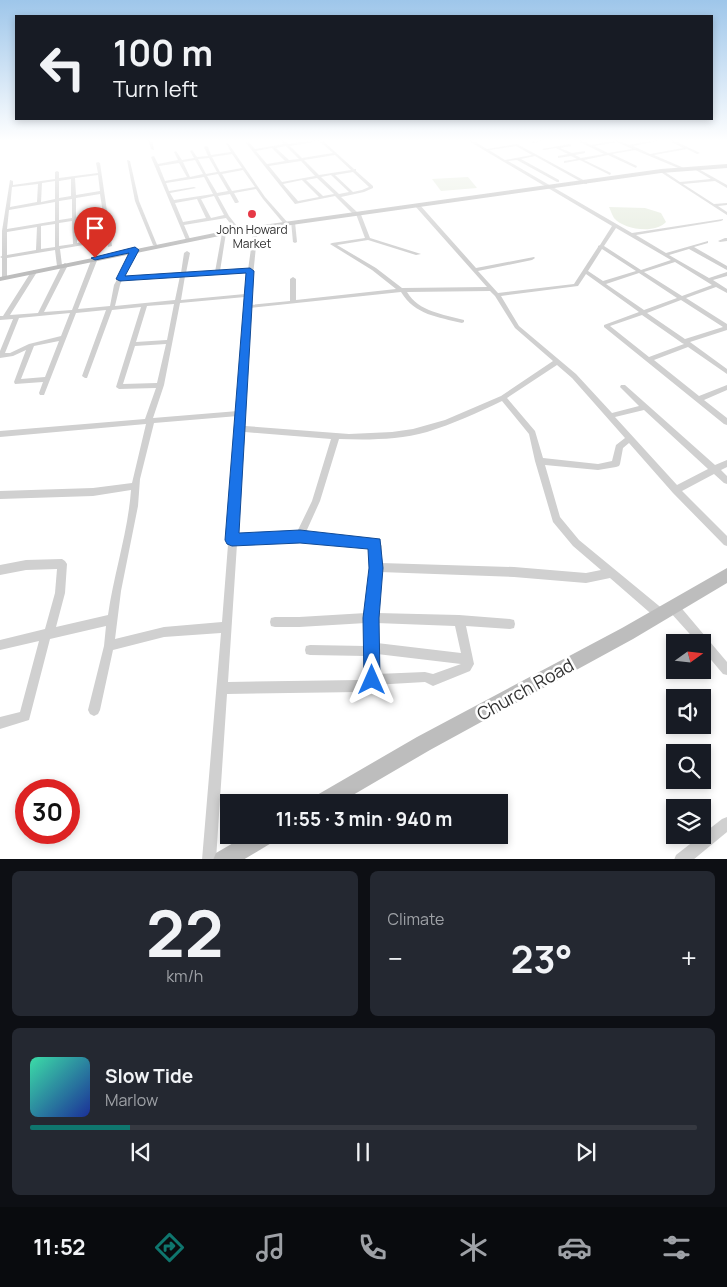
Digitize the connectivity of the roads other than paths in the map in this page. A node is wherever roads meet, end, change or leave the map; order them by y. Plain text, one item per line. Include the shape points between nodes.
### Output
1 (57, 180) joint
2 (73, 180) edge
3 (101, 180) edge
4 (132, 180) edge
5 (175, 180) edge
6 (189, 180) edge
7 (207, 180) edge
8 (223, 180) edge
9 (251, 180) edge
10 (278, 180) edge
11 (297, 180) edge
12 (304, 180) edge
13 (322, 180) edge
14 (338, 180) edge
15 (366, 180) edge
16 (539, 180) edge
17 (581, 180) edge
18 (606, 180) edge
19 (675, 180) edge
20 (715, 180) edge
21 (716, 180) edge
22 (40, 182) junction
23 (164, 182) joint
24 (280, 183) junction
25 (586, 183) junction
26 (680, 183) junction
27 (727, 187) edge
28 (194, 188) junction
29 (257, 188) junction
30 (553, 188) junction
31 (102, 192) junction
32 (168, 192) junction
33 (231, 192) junction
34 (352, 193) junction
35 (216, 194) junction
36 (336, 196) junction
37 (74, 197) junction
38 (199, 197) junction
39 (322, 198) junction
40 (57, 199) junction
41 (39, 202) junction
42 (172, 202) junction
43 (237, 202) dead end
44 (727, 204) edge
45 (417, 205) junction
46 (714, 205) junction
47 (7, 209) junction
48 (356, 213) junction
49 (104, 214) junction
50 (727, 214) edge
51 (227, 216) junction
52 (74, 219) junction
53 (210, 219) junction
54 (721, 220) dead end
55 (57, 222) junction
56 (290, 222) junction
57 (181, 224) junction
58 (39, 225) junction
59 (615, 225) junction
60 (256, 227) junction
61 (238, 230) junction
62 (4, 231) junction
63 (224, 232) junction
64 (630, 234) junction
65 (109, 238) junction
66 (188, 239) junction
67 (368, 239) junction
68 (727, 239) edge
69 (720, 240) dead end
70 (295, 242) dead end
71 (706, 242) dead end
72 (76, 244) junction
73 (155, 245) junction
74 (110, 246) dead end
75 (600, 246) junction
76 (690, 247) junction
77 (57, 248) junction
78 (135, 250) junction
79 (38, 251) junction
80 (187, 253) dead end
81 (418, 254) dead end
82 (664, 255) junction
83 (3, 258) junction
84 (95, 258) junction
85 (532, 258) dead end
86 (674, 260) junction
87 (63, 265) junction
88 (727, 268) edge
89 (474, 270) junction
90 (250, 271) junction
91 (585, 271) junction
92 (34, 272) junction
93 (640, 272) junction
94 (217, 273) junction
95 (727, 274) edge
96 (183, 275) junction
97 (2, 279) edge
98 (120, 279) junction
99 (293, 279) dead end
100 (708, 280) junction
101 (603, 284) junction
102 (716, 285) junction
103 (492, 289) junction
104 (402, 290) junction
105 (727, 291) edge
106 (248, 295) junction
107 (497, 295) junction
108 (682, 299) junction
109 (177, 302) junction
110 (294, 302) junction
111 (144, 305) junction
112 (248, 306) junction
113 (111, 308) junction
114 (74, 311) junction
115 (642, 312) junction
116 (40, 314) junction
117 (18, 316) junction
118 (3, 318) edge
119 (462, 321) dead end
120 (727, 328) edge
121 (63, 338) junction
122 (170, 342) junction
123 (132, 344) junction
124 (686, 344) junction
125 (31, 345) junction
126 (648, 360) junction
127 (558, 361) junction
128 (727, 372) edge
129 (85, 376) dead end
130 (48, 379) junction
131 (161, 385) junction
132 (623, 387) dead end
133 (727, 387) edge
134 (42, 393) dead end
135 (503, 398) junction
136 (698, 399) junction
137 (644, 407) junction
138 (241, 413) junction
139 (611, 416) junction
140 (150, 420) junction
141 (727, 422) edge
142 (241, 429) junction
143 (0, 434) edge
144 (336, 435) junction
145 (630, 438) junction
146 (539, 461) junction
147 (727, 463) edge
148 (714, 469) junction
149 (727, 481) edge
150 (136, 486) junction
151 (676, 490) junction
152 (0, 495) edge
153 (300, 536) junction
154 (232, 540) junction
155 (727, 542) edge
156 (376, 568) junction
157 (0, 570) edge
158 (611, 573) junction
159 (727, 575) edge
160 (667, 611) junction
161 (371, 618) junction
162 (113, 619) junction
163 (459, 620) junction
164 (275, 622) dead end
165 (510, 624) dead end
166 (226, 627) junction
167 (47, 634) junction
168 (0, 645) edge
169 (109, 646) junction
170 (372, 649) junction
171 (310, 650) dead end
172 (468, 659) junction
173 (727, 670) edge
174 (372, 680) junction
175 (222, 688) junction
176 (94, 710) dead end
177 (0, 723) edge
178 (338, 794) edge
179 (727, 824) edge
180 (251, 844) edge
181 (209, 859) edge
182 (225, 859) edge
183 (682, 859) edge

1 - 22 street
1 - 40 street
2 - 37 street
3 - 31 street
4 - 73 street
5 - 23 street
6 - 28 street
7 - 35 street
8 - 33 street
9 - 29 street
10 - 24 street
11 - 24 street
12 - 39 street
13 - 36 street
14 - 34 street
15 - 34 street via 372,186 368,190
16 - 30 street
17 - 25 street
18 - 25 street
19 - 26 street
20 - 26 street
21 - 27 street
22 - 41 street
22 - 47 street via 11,183
23 - 32 street
24 - 39 street via 297,203
25 - 30 street
26 - 46 street
28 - 32 street
28 - 38 street
29 - 33 street
29 - 56 street
30 - 45 street
30 - 59 street
31 - 37 street
31 - 49 street
32 - 42 street
33 - 35 street
33 - 43 street
34 - 36 street
35 - 38 street
35 - 51 street
36 - 39 street
36 - 48 street
37 - 40 street
37 - 52 street
38 - 42 street
38 - 53 street
40 - 41 street
40 - 55 street
41 - 47 street
42 - 57 street
44 - 46 street
45 - 48 street
45 - 89 street
46 - 50 street
47 - 62 street
48 - 56 street
48 - 67 street
49 - 52 street
49 - 65 street
51 - 53 street
51 - 61 street
52 - 55 street
52 - 72 street
53 - 57 street
54 - 64 street
55 - 58 street
55 - 77 street
56 - 60 street
56 - 70 street
57 - 66 street
58 - 62 street
58 - 79 street
59 - 64 street
59 - 75 street
60 - 61 street
60 - 90 street
61 - 63 street
62 - 83 street
63 - 66 street
63 - 94 street
64 - 82 street
65 - 72 street
65 - 74 street
66 - 73 street
67 - 81 street
67 - 104 street via 332,244
68 - 69 street
71 - 76 street
72 - 77 street
73 - 78 street
75 - 91 street
75 - 93 street
76 - 82 street
76 - 88 street
77 - 79 street
77 - 87 street
78 - 84 street
78 - 98 street
79 - 83 street
80 - 96 street
82 - 86 street
83 - 97 street
84 - 87 street
84 - 114 street
85 - 89 street
86 - 93 street
86 - 100 street
87 - 92 street
87 - 116 street
89 - 103 street
90 - 94 street
90 - 106 street
91 - 101 street
91 - 107 street via 576,285
92 - 97 street
92 - 118 street
93 - 101 street
93 - 108 street
94 - 96 street
95 - 100 street
96 - 98 street
96 - 109 street
98 - 113 street
99 - 110 street
100 - 102 street
101 - 115 street
102 - 105 street
102 - 108 street
103 - 104 street
103 - 107 street
104 - 110 street
104 - 119 street via 421,309
106 - 109 street
106 - 112 street
107 - 127 street via 517,327
108 - 115 street
108 - 120 street
109 - 111 street
109 - 122 street
110 - 112 street
111 - 113 street
111 - 123 street
112 - 138 street
113 - 114 street
113 - 129 street
114 - 116 street
114 - 121 street
115 - 124 street
115 - 126 street via 606,326
116 - 117 street
117 - 118 street
117 - 125 street via 1,356 15,354
120 - 124 street
121 - 125 street
121 - 130 street
122 - 123 street
122 - 131 street
123 - 131 street via 119,388
124 - 126 street
124 - 128 street
125 - 130 street via 16,382
126 - 136 street
127 - 135 street
127 - 139 street
130 - 134 street
131 - 140 street
132 - 137 street
133 - 136 street
135 - 144 street via 450,421 414,432
135 - 146 street via 532,433
136 - 141 street
137 - 139 street
137 - 148 street
138 - 140 street
138 - 142 street
139 - 145 street
140 - 143 street
140 - 150 street
142 - 144 street
142 - 154 street
144 - 153 street via 316,501
145 - 146 street via 619,447 616,464 598,468
145 - 151 street
146 - 158 street via 556,519 576,543
147 - 148 street
148 - 149 street
148 - 151 street
150 - 152 street via 93,492
150 - 162 street
151 - 155 street
153 - 154 street
153 - 156 street via 374,542 377,546
154 - 166 street
156 - 158 street via 514,572 586,578
156 - 161 street
157 - 167 street via 62,564 60,593
158 - 160 street
159 - 160 street, Church Road
160 - 173 street
160 - 178 street, Church Road
161 - 163 street
161 - 164 street
161 - 170 street
162 - 167 street
162 - 169 street
163 - 165 street
163 - 172 street
166 - 169 street via 164,632
166 - 175 street
167 - 168 street
167 - 177 street via 25,716
169 - 176 street
170 - 171 street
170 - 172 street
170 - 174 street
172 - 174 street via 466,667 433,680
174 - 175 street via 360,686
175 - 181 street
179 - 183 street
180 - 182 street

